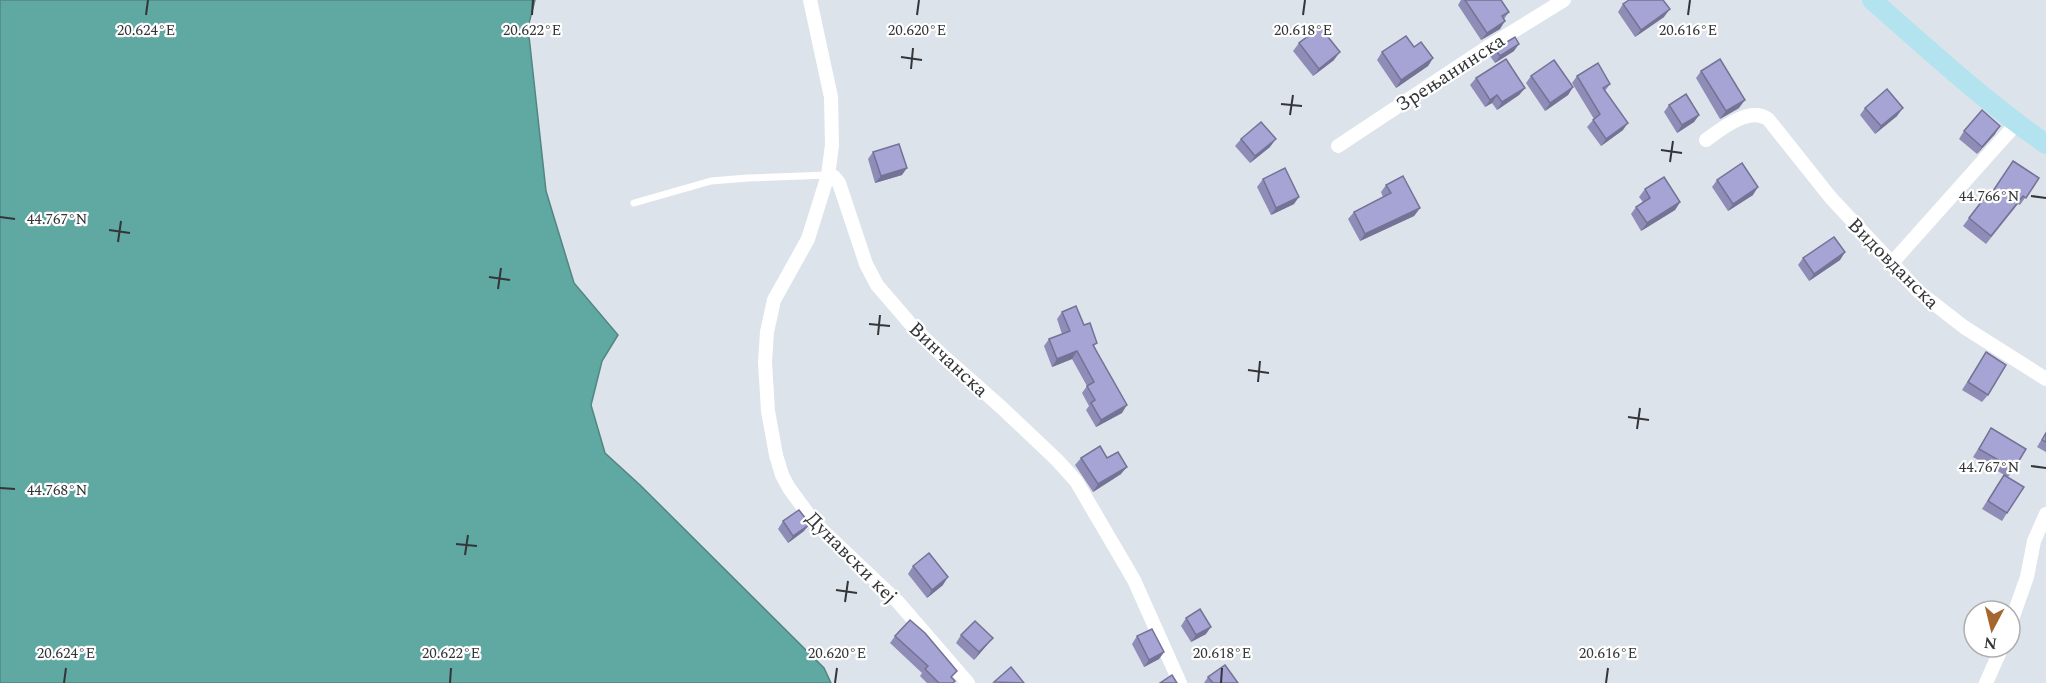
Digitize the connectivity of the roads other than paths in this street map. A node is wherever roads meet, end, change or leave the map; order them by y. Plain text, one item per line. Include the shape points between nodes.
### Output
1 (810, 0) edge
2 (1564, 0) edge
3 (1872, 0) edge
4 (2016, 124) junction
5 (1706, 140) dead end
6 (2046, 144) edge
7 (1338, 146) dead end
8 (828, 175) junction
9 (634, 203) dead end
10 (1890, 264) junction
11 (2046, 379) edge
12 (2046, 514) edge
13 (2019, 599) edge
14 (1997, 659) edge
15 (968, 683) edge
16 (1180, 683) edge
17 (1986, 683) edge

1 - 8 street via 831,97
2 - 7 street, Зрењанинска
3 - 4 street
4 - 6 street
4 - 10 street
5 - 10 street, Видовданска via 1744,118 1758,114 1768,119
8 - 9 lane via 711,182
8 - 15 street, Дунавски кеј via 808,239 774,300 768,325 766,381 776,455 789,488 821,529 898,602
8 - 16 street, Винчанска via 839,183 877,285 914,328 1076,481 1134,580
10 - 11 street, Видовданска via 1956,321
12 - 13 street via 2034,541
14 - 17 street

